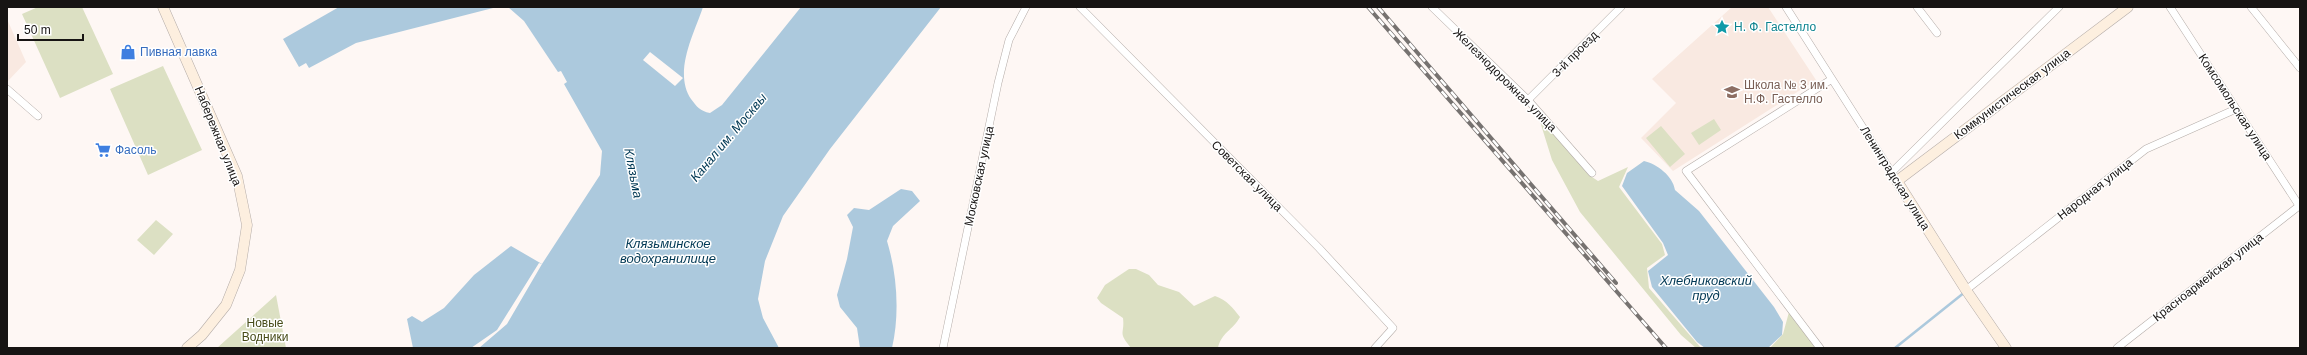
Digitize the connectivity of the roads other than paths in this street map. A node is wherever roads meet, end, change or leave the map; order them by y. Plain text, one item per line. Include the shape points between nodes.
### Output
1 (163, 7) edge
2 (1025, 7) edge
3 (1080, 7) edge
4 (1432, 7) edge
5 (1622, 7) edge
6 (1786, 7) edge
7 (1917, 7) edge
8 (2059, 7) edge
9 (2128, 7) edge
10 (2170, 7) edge
11 (2250, 7) edge
12 (1937, 33) dead end
13 (2300, 68) edge
14 (1832, 79) junction
15 (7, 89) edge
16 (1528, 100) junction
17 (2236, 109) junction
18 (38, 116) dead end
19 (1892, 172) junction
20 (1592, 173) dead end
21 (1897, 181) junction
22 (2300, 206) edge
23 (1966, 290) junction
24 (187, 348) edge
25 (944, 348) edge
26 (1375, 348) edge
27 (1820, 348) edge
28 (2006, 348) edge
29 (2117, 348) edge

1 - 24 street, Набережная улица via 237,176 247,225 240,270 226,305 202,335
2 - 25 street, Московская улица via 1009,40 998,83
3 - 26 street, Советская улица via 1319,248 1393,328
4 - 16 street, Железнодорожная улица
5 - 16 street, 3-й проезд
6 - 14 street, Ленинградская улица
7 - 12 street
8 - 19 street, Коммунистическая улица
9 - 21 street, Коммунистическая улица
10 - 17 street, Комсомольская улица
11 - 13 street
14 - 19 street, Ленинградская улица
14 - 27 street via 1686,171
15 - 18 street
16 - 20 street, Железнодорожная улица
17 - 22 street, Комсомольская улица
17 - 23 street, Народная улица via 2146,149
19 - 21 street, Ленинградская улица
21 - 23 street, Ленинградская улица
22 - 29 street, Красноармейская улица
23 - 28 street, Ленинградская улица

